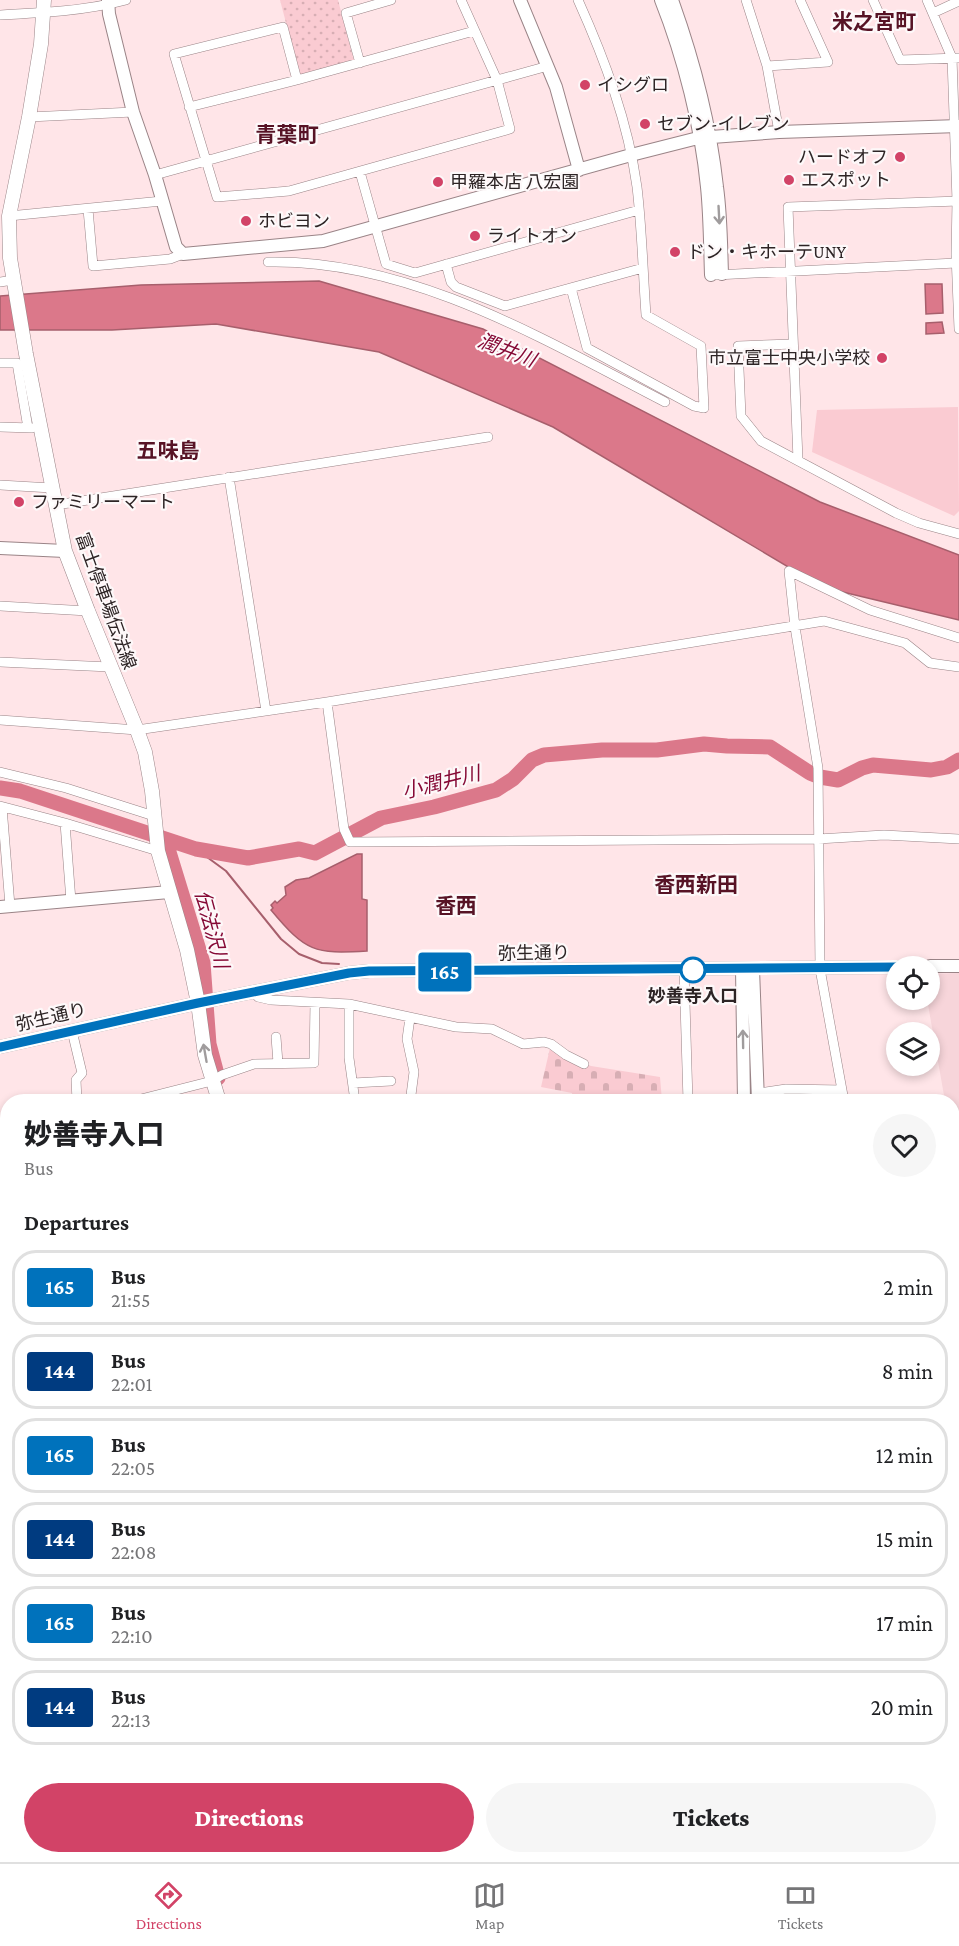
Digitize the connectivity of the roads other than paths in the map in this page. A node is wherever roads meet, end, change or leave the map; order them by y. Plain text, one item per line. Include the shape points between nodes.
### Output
1 (126, 0) edge
2 (391, 0) edge
3 (461, 0) edge
4 (520, 0) edge
5 (578, 0) edge
6 (661, 0) edge
7 (672, 0) edge
8 (746, 0) edge
9 (800, 0) edge
10 (873, 0) edge
11 (927, 0) edge
12 (959, 1) edge
13 (108, 3) edge
14 (44, 6) edge
15 (933, 13) junction
16 (0, 15) edge
17 (474, 31) junction
18 (955, 58) edge
19 (360, 63) junction
20 (548, 66) junction
21 (767, 66) junction
22 (297, 80) junction
23 (497, 80) junction
24 (189, 107) junction
25 (133, 112) junction
26 (29, 117) junction
27 (957, 126) edge
28 (778, 132) junction
29 (704, 137) junction
30 (631, 155) junction
31 (206, 161) junction
32 (579, 170) junction
33 (360, 172) junction
34 (155, 175) junction
35 (162, 201) junction
36 (958, 201) edge
37 (88, 209) junction
38 (639, 210) junction
39 (9, 216) junction
40 (375, 227) junction
41 (183, 254) junction
42 (957, 257) edge
43 (268, 261) dead end
44 (446, 264) junction
45 (643, 268) junction
46 (790, 271) junction
47 (717, 275) joint
48 (9, 283) edge
49 (571, 288) junction
50 (959, 329) edge
51 (793, 344) junction
52 (0, 363) edge
53 (665, 402) dead end
54 (0, 426) edge
55 (34, 428) junction
56 (488, 437) dead end
57 (798, 460) junction
58 (229, 477) junction
59 (0, 485) edge
60 (52, 488) junction
61 (56, 505) junction
62 (959, 534) edge
63 (0, 548) edge
64 (65, 551) junction
65 (0, 606) edge
66 (88, 611) junction
67 (795, 627) junction
68 (959, 638) edge
69 (0, 662) edge
70 (111, 667) junction
71 (959, 667) edge
72 (327, 702) junction
73 (266, 711) junction
74 (0, 720) edge
75 (137, 729) junction
76 (0, 772) edge
77 (1, 806) edge
78 (65, 823) junction
79 (155, 823) junction
80 (818, 839) junction
81 (959, 839) edge
82 (157, 848) junction
83 (169, 892) junction
84 (72, 901) junction
85 (5, 907) edge
86 (940, 966) edge
87 (959, 966) edge
88 (886, 967) edge
89 (747, 969) junction
90 (820, 969) junction
91 (684, 970) junction
92 (255, 993) junction
93 (198, 1003) junction
94 (315, 1003) junction
95 (349, 1005) junction
96 (410, 1018) junction
97 (72, 1031) junction
98 (276, 1037) dead end
99 (0, 1047) edge
100 (278, 1063) junction
101 (584, 1064) dead end
102 (216, 1078) junction
103 (391, 1081) dead end
104 (353, 1083) junction
105 (189, 1087) junction
106 (842, 1090) junction
107 (77, 1094) edge
108 (161, 1094) edge
109 (190, 1094) edge
110 (218, 1094) edge
111 (354, 1094) edge
112 (411, 1094) edge
113 (688, 1094) edge
114 (744, 1094) edge
115 (758, 1094) edge
116 (768, 1094) edge
117 (843, 1094) edge

1 - 13 street
2 - 19 street via 346,13
3 - 17 street
4 - 20 street
5 - 30 street via 606,66
6 - 29 street
7 - 29 street via 690,50
8 - 21 street
9 - 21 street via 828,62
10 - 18 street via 900,60
11 - 15 street
12 - 15 street
13 - 14 street
13 - 25 street
14 - 16 street
14 - 26 main road, 富士停車場伝法線
15 - 18 street
17 - 19 street
17 - 23 street
18 - 27 street
19 - 22 street
20 - 23 street
20 - 32 street
21 - 28 street
22 - 24 street
22 - 24 street via 283,27 174,54
23 - 31 street
23 - 33 street via 510,129
24 - 31 street
25 - 26 street
25 - 34 street
26 - 39 main road, 富士停車場伝法線
27 - 28 street
27 - 36 street
28 - 29 street
29 - 30 street
29 - 47 street via 718,188
30 - 32 street
30 - 38 street
31 - 33 street via 217,197 289,191
31 - 34 street
32 - 40 street
33 - 40 street
34 - 35 street
35 - 37 street
35 - 41 street via 176,248
36 - 42 street
36 - 46 street via 788,207
37 - 39 street
37 - 41 street via 93,266 170,259
38 - 44 street
38 - 45 street
39 - 48 main road, 富士停車場伝法線
40 - 41 street via 323,241
40 - 44 street via 387,264 415,273
42 - 46 street
42 - 50 street
43 - 53 street via 324,264 414,285 525,329
44 - 49 street via 456,287 505,306
45 - 49 street
45 - 49 street via 646,315 701,346 704,408 587,348
46 - 47 street
46 - 51 street
48 - 55 main road, 富士停車場伝法線 via 26,354
51 - 57 street
51 - 57 street via 738,346 741,416 761,441
52 - 55 street via 18,363
54 - 55 street
55 - 60 main road, 富士停車場伝法線
56 - 58 street
57 - 62 street via 896,513
58 - 61 street
58 - 73 street
59 - 60 street
60 - 61 main road, 富士停車場伝法線
61 - 64 main road, 富士停車場伝法線
63 - 64 street
64 - 66 main road, 富士停車場伝法線
65 - 66 street
66 - 70 main road, 富士停車場伝法線
67 - 68 street via 789,572 870,610
67 - 71 street via 824,621 905,643 930,663
67 - 72 street
67 - 80 street via 818,768
69 - 70 street
70 - 75 main road, 富士停車場伝法線
72 - 73 street
72 - 80 street via 344,829 350,842
73 - 75 street
74 - 75 street
75 - 79 main road, 富士停車場伝法線 via 149,769
76 - 79 street via 66,788
77 - 78 street
77 - 85 street
78 - 82 street
78 - 84 street
79 - 82 main road, 富士停車場伝法線
80 - 81 street
80 - 90 street
82 - 83 main road, 富士停車場伝法線
83 - 84 street
83 - 93 main road, 富士停車場伝法線
84 - 85 street
86 - 87 street
88 - 90 street, 弥生通り
89 - 90 street, 弥生通り
89 - 91 street, 弥生通り
114 -> 89 street
89 - 115 street
90 - 106 street
91 - 92 street, 弥生通り via 369,971
91 - 113 street
92 - 93 street, 弥生通り
92 - 94 street via 271,1000
93 - 97 street, 弥生通り
102 -> 93 main road, 富士停車場伝法線 via 205,1055
94 - 95 street
94 - 100 street via 314,1063
95 - 96 street
95 - 104 street
96 - 101 street via 492,1029 522,1044 544,1042
96 - 112 street via 407,1039 414,1072
97 - 99 street, 弥生通り
97 - 107 street via 82,1073 76,1080
98 - 100 street
100 - 102 street via 254,1064
102 - 105 street
102 - 110 main road, 富士停車場伝法線
103 - 104 street
104 - 111 street
105 - 108 street
105 - 109 street
106 - 116 street via 786,1089
106 - 117 street

